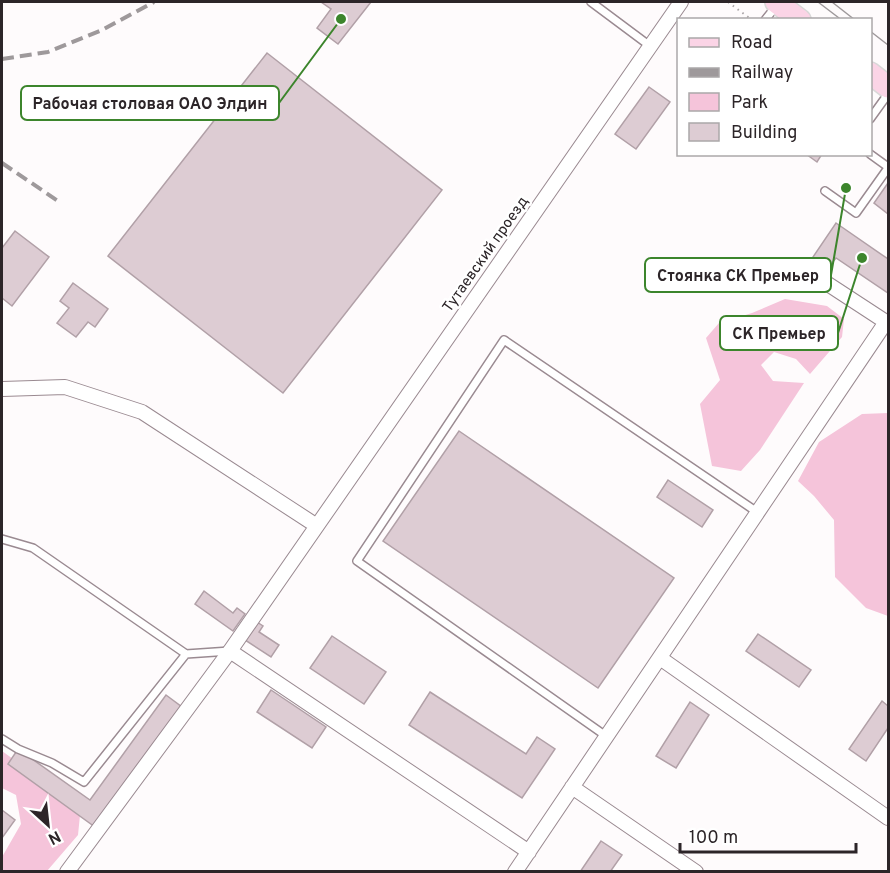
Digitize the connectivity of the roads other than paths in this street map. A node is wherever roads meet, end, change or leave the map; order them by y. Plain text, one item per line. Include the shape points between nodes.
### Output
1 (591, 2) edge
2 (681, 2) edge
3 (773, 8) edge
4 (796, 18) edge
5 (650, 46) junction
6 (872, 75) edge
7 (888, 87) edge
8 (888, 94) edge
9 (872, 116) edge
10 (872, 156) edge
11 (888, 168) edge
12 (825, 191) dead end
13 (808, 271) dead end
14 (887, 323) edge
15 (2, 389) edge
16 (757, 512) junction
17 (317, 526) junction
18 (2, 539) edge
19 (230, 651) junction
20 (186, 654) junction
21 (660, 658) junction
22 (606, 736) junction
23 (2, 739) edge
24 (572, 787) junction
25 (888, 818) edge
26 (529, 852) junction
27 (67, 872) edge
28 (515, 872) edge
29 (696, 872) edge

1 - 5 lane
2 - 5 street, Тутаевский проезд
3 - 4 main road
5 - 17 street, Тутаевский проезд
6 - 7 main road
8 - 9 lane
10 - 11 lane
11 - 12 lane via 856,213
13 - 14 street
14 - 16 street
15 - 17 street via 65,387 142,412
16 - 21 street
16 - 22 lane via 504,340 357,561
17 - 19 street, Тутаевский проезд
18 - 20 lane via 33,548
19 - 20 lane
19 - 26 street
19 - 27 street, Тутаевский проезд
20 - 23 lane via 84,782
21 - 22 street
21 - 25 street
22 - 24 street
24 - 26 street
24 - 29 street
26 - 28 street

